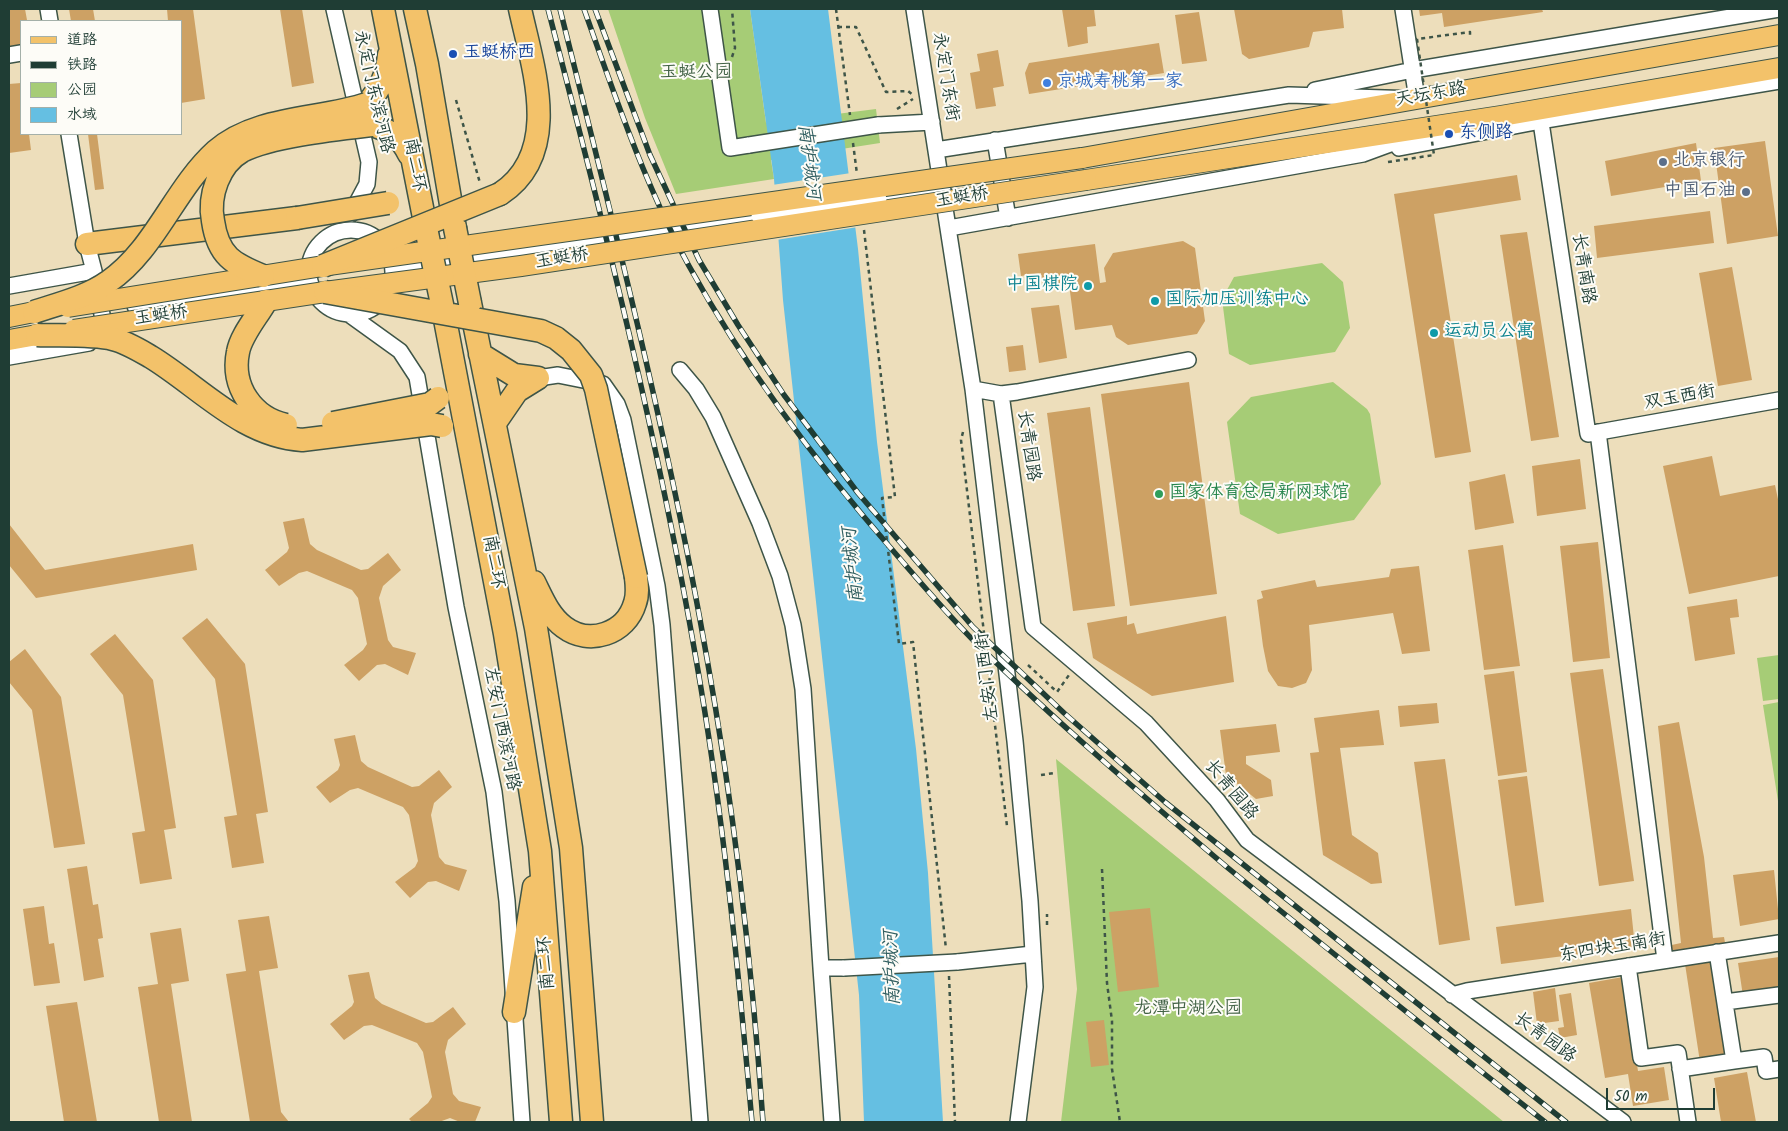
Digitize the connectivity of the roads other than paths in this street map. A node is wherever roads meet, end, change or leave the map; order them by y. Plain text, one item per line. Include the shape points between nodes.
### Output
1 (334, 9) edge
2 (383, 9) edge
3 (414, 9) edge
4 (520, 9) edge
5 (710, 9) edge
6 (914, 9) edge
7 (1403, 9) edge
8 (1779, 9) edge
9 (1779, 35) edge
10 (390, 42) junction
11 (1779, 68) edge
12 (1413, 70) junction
13 (1779, 81) edge
14 (1289, 95) junction
15 (1417, 98) junction
16 (1540, 115) junction
17 (932, 122) junction
18 (1445, 123) junction
19 (69, 135) edge
20 (995, 140) junction
21 (936, 150) junction
22 (1363, 154) junction
23 (1082, 158) joint
24 (415, 173) junction
25 (1086, 180) joint
26 (943, 190) junction
27 (388, 203) junction
28 (422, 211) junction
29 (1008, 218) junction
30 (949, 228) junction
31 (342, 230) junction
32 (87, 244) junction
33 (391, 257) junction
34 (316, 267) junction
35 (408, 268) junction
36 (94, 271) junction
37 (263, 276) junction
38 (393, 282) junction
39 (298, 284) junction
40 (9, 286) edge
41 (320, 293) junction
42 (266, 301) junction
43 (101, 310) junction
44 (34, 312) junction
45 (350, 315) junction
46 (9, 317) edge
47 (37, 335) junction
48 (9, 340) edge
49 (480, 354) junction
50 (9, 357) edge
51 (1188, 360) dead end
52 (456, 369) junction
53 (680, 370) dead end
54 (538, 378) junction
55 (973, 389) junction
56 (1001, 394) junction
57 (1779, 400) edge
58 (495, 423) junction
59 (1593, 433) junction
60 (471, 448) junction
61 (523, 562) junction
62 (540, 851) junction
63 (1779, 943) edge
64 (1717, 952) junction
65 (1033, 954) junction
66 (1665, 960) junction
67 (1628, 966) junction
68 (821, 968) junction
69 (1452, 995) junction
70 (1779, 995) edge
71 (1725, 1002) junction
72 (514, 1012) junction
73 (1734, 1061) junction
74 (1680, 1069) junction
75 (1779, 1069) edge
76 (522, 1122) edge
77 (561, 1122) edge
78 (592, 1122) edge
79 (700, 1122) edge
80 (832, 1122) edge
81 (1018, 1122) edge
82 (1623, 1122) edge
83 (1688, 1122) edge

1 - 31 street, 永定门东滨河路 via 370,162 367,184
2 - 10 highway, 南二环
3 - 49 highway, 南二环, bridge
4 - 34 highway, bridge via 539,114 535,147 526,168 510,187 490,190
5 - 17 street, bridge via 730,148 878,125
6 - 17 street, 永定门东街
7 - 12 street
8 - 12 street
9 - 15 main road, 天坛东路
10 - 24 highway, 南二环
10 - 44 highway, bridge via 388,68 380,88 367,104 342,112 263,126 243,134 217,151 121,272 107,283
11 - 16 main road, 天坛东路
12 - 14 street
12 - 15 street
13 - 16 street
14 - 15 street
14 - 20 street
15 - 23 main road, 天坛东路
16 - 18 main road, 天坛东路
16 - 22 street
16 - 59 street, 长青南路
17 - 21 street, 永定门东街
18 - 22 street
18 - 25 main road, 天坛东路
19 - 32 street
20 - 21 street
20 - 29 street
21 - 26 street, 永定门东街
22 - 29 street
23 - 34 main road, 玉蜓桥, bridge
24 - 27 highway via 411,194
24 - 28 highway, 南二环
24 - 37 highway, bridge via 403,142 391,131 372,125 264,143 241,152 223,168 215,188 212,205 216,237 236,265
25 - 41 main road, 玉蜓桥, bridge via 521,266
26 - 30 street, 左安门西街
26 - 35 street, bridge
27 - 28 highway via 407,202 418,205
27 - 32 highway, bridge via 297,218
28 - 52 highway, 南二环, bridge
29 - 30 street
30 - 55 street, 左安门西街
31 - 33 street via 374,236
31 - 34 street via 319,244 312,256
32 - 36 street
33 - 35 street
33 - 38 street
34 - 37 main road, 玉蜓桥, bridge
34 - 39 street
34 - 41 street via 310,282
35 - 38 street
36 - 40 street
36 - 43 street
37 - 44 main road, 玉蜓桥, bridge
38 - 45 street via 386,297 373,309
39 - 41 street
39 - 43 street
41 - 42 main road, 玉蜓桥, bridge
41 - 45 street via 324,306
41 - 61 highway, bridge via 524,326 556,338 586,369 596,389 636,576 635,604 624,623 615,630 583,636 563,626 551,614
42 - 47 main road, 玉蜓桥, bridge
42 - 52 highway, bridge via 241,344 237,368 244,394 258,413 272,422 297,427 319,426 430,404 450,385
43 - 50 street via 107,340
44 - 46 main road, 玉蜓桥
45 - 72 street, 左安门西滨河路 via 400,351 417,378 456,607 494,792 507,901
47 - 48 main road, 玉蜓桥
47 - 60 highway, bridge via 112,338 166,366 250,426 281,438 302,440 431,424 442,426
49 - 54 highway via 514,375
49 - 58 highway, 南二环
51 - 56 street
52 - 60 highway, 南二环
53 - 68 street via 713,417 760,523 780,576 793,625 803,689
54 - 58 highway via 517,391
54 - 79 street via 558,375 603,384 623,420 662,625
55 - 56 street, 长青园路
55 - 65 street, 左安门西街 via 1015,741
56 - 69 street, 长青园路 via 1033,626 1146,724 1216,800 1247,840
57 - 59 street, 双玉西街
58 - 61 highway, 南二环
59 - 66 street, 长青南路
60 - 62 highway, 南二环
61 - 78 highway, 南二环 via 571,848
62 - 72 highway
62 - 77 highway, 南二环
63 - 64 street, 东四块玉南街
64 - 66 street, 东四块玉南街
64 - 71 street
65 - 68 street, bridge
65 - 81 street, 左安门西街 via 1035,987
66 - 67 street, 东四块玉南街
67 - 69 street, 东四块玉南街
67 - 74 street via 1641,1058 1678,1053
68 - 80 street
69 - 82 street, 长青园路
70 - 71 street
71 - 73 street
72 - 76 street, 左安门西滨河路
73 - 74 street
73 - 75 street via 1764,1057 1766,1071
74 - 83 street

